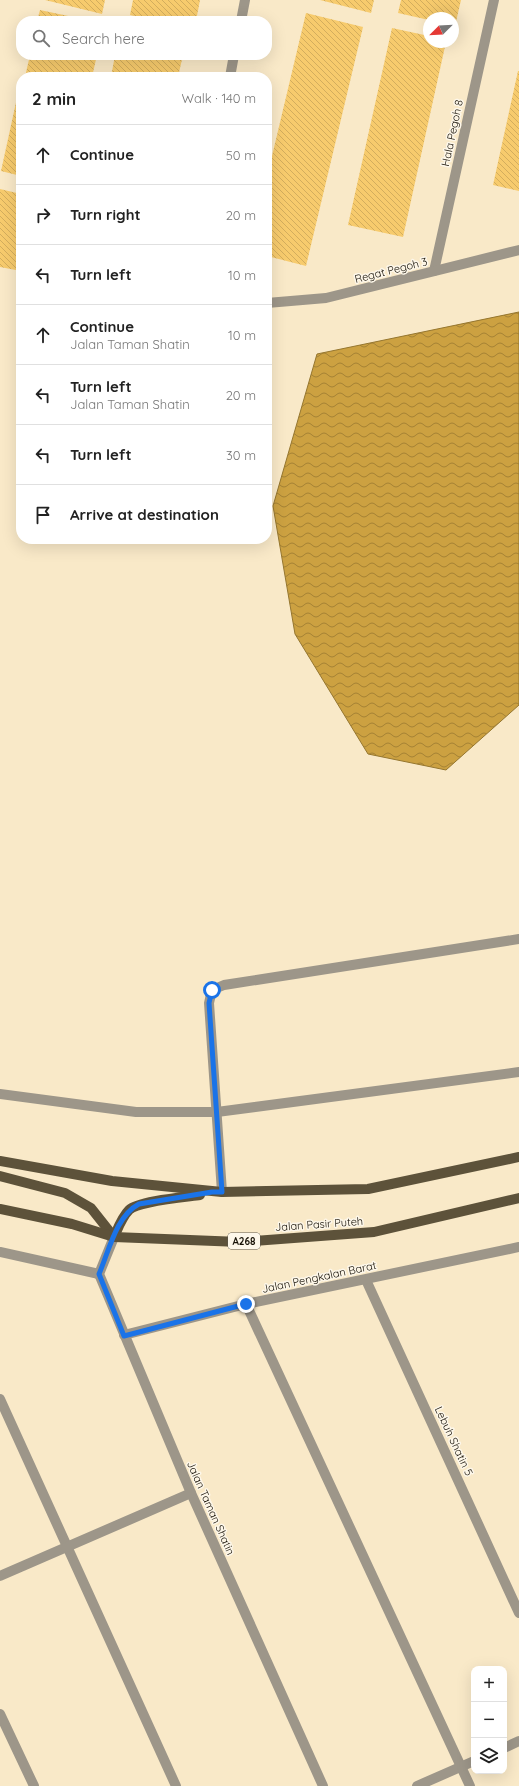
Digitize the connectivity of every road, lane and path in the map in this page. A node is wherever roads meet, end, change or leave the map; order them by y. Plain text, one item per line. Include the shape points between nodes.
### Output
1 (245, 0) edge
2 (494, 0) edge
3 (242, 16) edge
4 (233, 60) edge
5 (231, 72) edge
6 (519, 250) edge
7 (434, 271) junction
8 (272, 303) edge
9 (519, 939) edge
10 (519, 1072) edge
11 (0, 1094) edge
12 (217, 1112) junction
13 (519, 1157) edge
14 (0, 1161) edge
15 (0, 1176) edge
16 (217, 1192) junction
17 (519, 1198) edge
18 (0, 1209) edge
19 (114, 1237) junction
20 (519, 1247) edge
21 (0, 1252) edge
22 (99, 1274) junction
23 (366, 1280) junction
24 (246, 1304) junction
25 (124, 1336) junction
26 (0, 1399) edge
27 (191, 1494) junction
28 (67, 1548) junction
29 (0, 1576) edge
30 (519, 1613) edge
31 (1, 1717) edge
32 (519, 1742) edge
33 (507, 1747) edge
34 (471, 1762) edge
35 (462, 1767) junction
36 (34, 1786) edge
37 (176, 1786) edge
38 (323, 1786) edge
39 (417, 1786) edge
40 (470, 1786) edge

1 - 3 street
2 - 7 street, Hala Pegoh 8
4 - 5 street
6 - 7 street, Regat Pegoh 3
7 - 8 street, Regat Pegoh 3 via 326,298
9 - 12 street via 224,985 212,990 209,1003
10 - 12 street
11 - 12 street via 136,1112
12 - 16 street
13 - 16 main road via 368,1189
14 - 16 main road via 112,1181
15 - 19 main road via 65,1193 91,1208
16 - 19 main road via 139,1204 130,1209
17 - 19 main road, Jalan Pasir Puteh / A268 via 374,1232 240,1242
18 - 19 main road, Jalan Pasir Puteh / A268 via 72,1224
19 - 22 street
20 - 23 street, Jalan Pengkalan Barat
21 - 22 street
22 - 25 street, Jalan Taman Shatin
23 - 24 street, Jalan Pengkalan Barat
23 - 30 street, Lebuh Shatin 5
24 - 25 street, Jalan Pengkalan Barat
24 - 35 street
25 - 27 street, Jalan Taman Shatin
26 - 28 street
27 - 28 street
27 - 38 street, Jalan Taman Shatin
28 - 29 street
28 - 37 street
31 - 36 street
32 - 33 street
34 - 35 street
35 - 39 street
35 - 40 street

